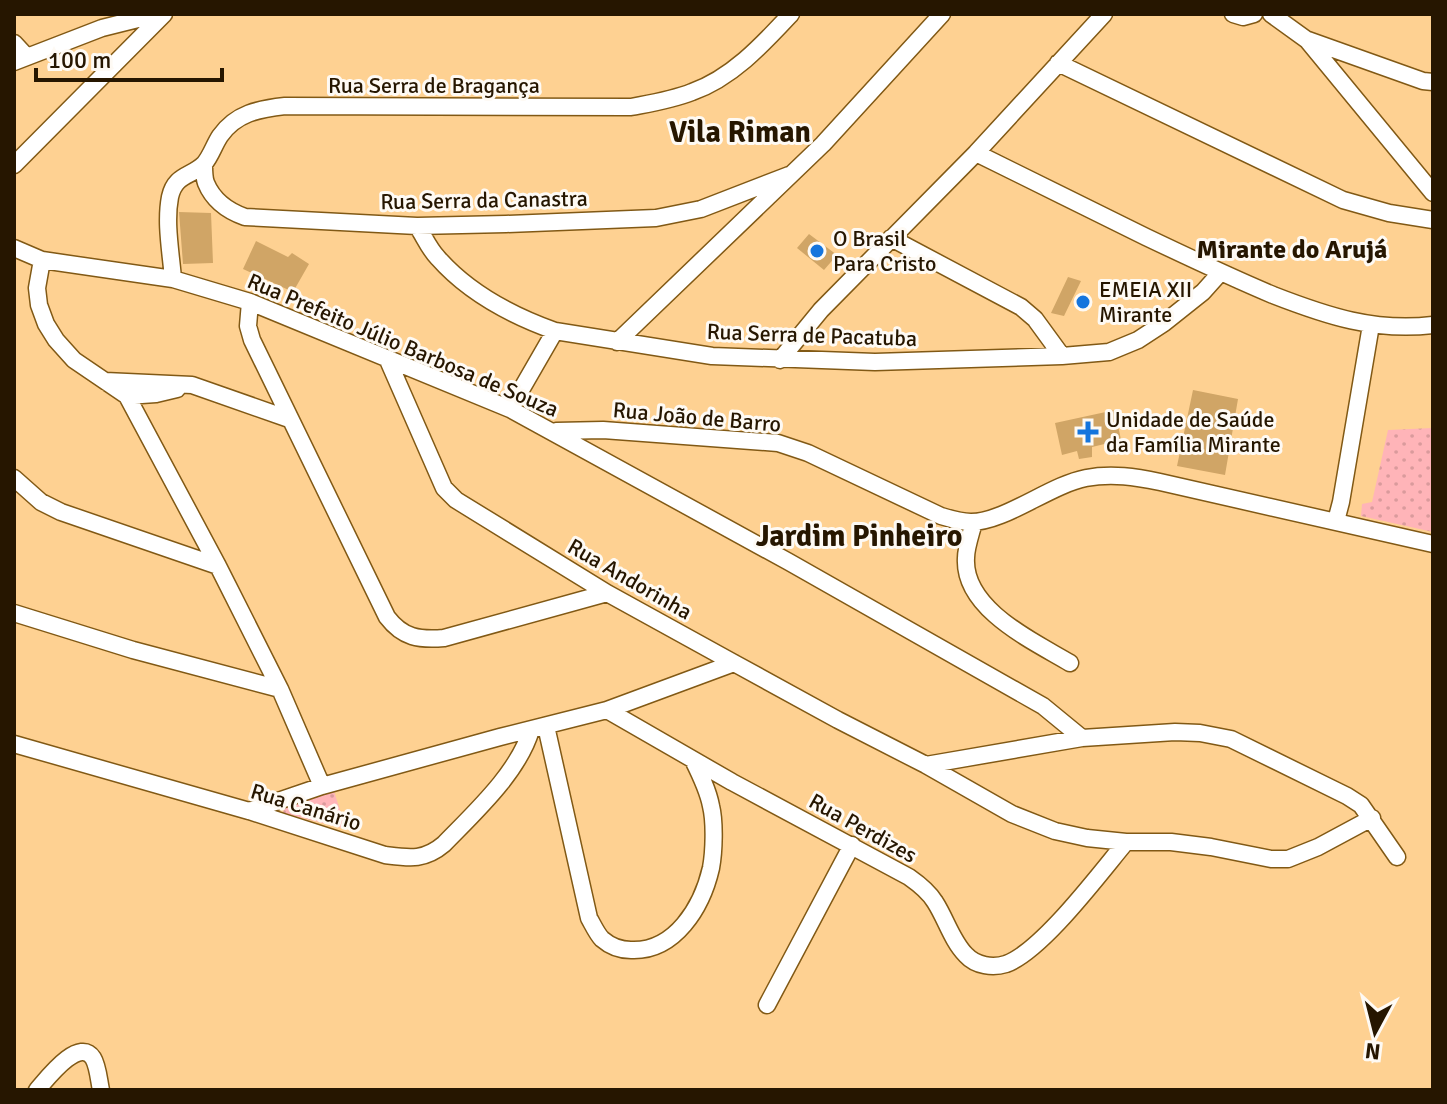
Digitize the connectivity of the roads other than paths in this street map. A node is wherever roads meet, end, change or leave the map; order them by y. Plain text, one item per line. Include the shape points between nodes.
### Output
1 (161, 14) edge
2 (791, 14) edge
3 (942, 14) edge
4 (1104, 14) edge
5 (1233, 14) edge
6 (1254, 14) edge
7 (1271, 14) edge
8 (102, 21) edge
9 (1307, 40) junction
10 (14, 43) edge
11 (20, 59) edge
12 (1058, 63) junction
13 (1433, 82) edge
14 (976, 153) junction
15 (204, 164) junction
16 (14, 165) edge
17 (789, 175) junction
18 (1433, 193) edge
19 (1433, 220) edge
20 (417, 226) junction
21 (891, 238) junction
22 (14, 248) edge
23 (42, 260) junction
24 (1220, 273) junction
25 (173, 279) junction
26 (250, 302) junction
27 (1371, 325) junction
28 (1433, 325) edge
29 (555, 331) junction
30 (617, 342) junction
31 (1062, 356) junction
32 (387, 358) junction
33 (780, 360) junction
34 (104, 381) junction
35 (192, 385) junction
36 (127, 396) junction
37 (510, 409) junction
38 (289, 419) junction
39 (553, 431) junction
40 (14, 478) edge
41 (1336, 521) junction
42 (974, 522) junction
43 (1433, 544) edge
44 (218, 566) junction
45 (607, 593) junction
46 (14, 613) edge
47 (734, 663) junction
48 (1070, 663) dead end
49 (280, 689) junction
50 (607, 710) junction
51 (539, 728) junction
52 (1082, 738) junction
53 (14, 744) edge
54 (693, 760) junction
55 (926, 765) junction
56 (732, 782) junction
57 (322, 786) junction
58 (712, 807) junction
59 (249, 811) junction
60 (1372, 818) junction
61 (1126, 842) junction
62 (852, 845) junction
63 (1397, 857) dead end
64 (767, 1005) dead end
65 (37, 1090) edge
66 (101, 1090) edge

1 - 8 street
1 - 16 street
2 - 15 street, Rua Serra de Bragança via 722,77 666,101 631,107 261,109 229,126
3 - 17 street
4 - 12 street
5 - 6 street
7 - 9 street
8 - 11 street
9 - 13 street
9 - 18 street
10 - 11 street
12 - 14 street
12 - 19 street via 1343,200
14 - 21 street
14 - 24 street
15 - 20 street, Rua Serra da Canastra via 205,182 217,199 245,217
15 - 25 street, Rua Serra de Bragança via 174,185 170,197
17 - 20 street, Rua Serra da Canastra via 701,209 656,218
17 - 30 street
20 - 29 street, Rua Serra de Pacatuba via 456,275 503,308
21 - 31 street via 1021,307
21 - 33 street
22 - 23 street, Rua Prefeito Júlio Barbosa de Souza
23 - 25 street, Rua Prefeito Júlio Barbosa de Souza
23 - 34 street via 37,288 46,324 74,360
24 - 27 street via 1304,307
24 - 31 street, Rua Serra de Pacatuba via 1138,340 1109,352
25 - 26 street, Rua Prefeito Júlio Barbosa de Souza
26 - 32 street, Rua Prefeito Júlio Barbosa de Souza
26 - 38 street via 252,340
27 - 28 street
27 - 41 street
29 - 30 street, Rua Serra de Pacatuba
29 - 37 street
30 - 33 street, Rua Serra de Pacatuba
31 - 33 street, Rua Serra de Pacatuba
32 - 37 street, Rua Prefeito Júlio Barbosa de Souza
32 - 45 street, Rua Andorinha via 449,494
34 - 35 street
34 - 36 street
35 - 36 street
35 - 38 street
36 - 44 street
37 - 39 street, Rua Prefeito Júlio Barbosa de Souza
38 - 45 street via 387,617 405,634 444,638
39 - 42 street, Rua João de Barro via 778,443 941,516
39 - 52 street, Rua Prefeito Júlio Barbosa de Souza via 1043,706
40 - 44 street via 61,512
41 - 42 street via 1121,475 1058,486
41 - 43 street
42 - 48 street via 966,558 972,589 1017,631
44 - 49 street
45 - 47 street, Rua Andorinha
46 - 49 street
47 - 50 street
47 - 55 street, Rua Andorinha
49 - 57 street
50 - 51 street
50 - 54 street, Rua Perdizes
51 - 57 street
51 - 58 street via 589,918 601,939 622,950 658,946 698,904 711,868
51 - 59 street, Rua Canário via 504,779 434,853 385,855
52 - 55 street
52 - 60 street via 1175,732 1231,739 1347,796
53 - 59 street, Rua Canário
54 - 56 street, Rua Perdizes
54 - 58 street
55 - 61 street, Rua Andorinha via 1012,814 1055,831
56 - 58 street
56 - 62 street, Rua Perdizes
57 - 59 street
60 - 61 street, Rua Andorinha via 1288,859 1171,842
60 - 63 street
61 - 62 street, Rua Perdizes via 1034,945 1006,964 992,966 967,957 925,890
62 - 64 street
65 - 66 street via 70,1057 86,1052

